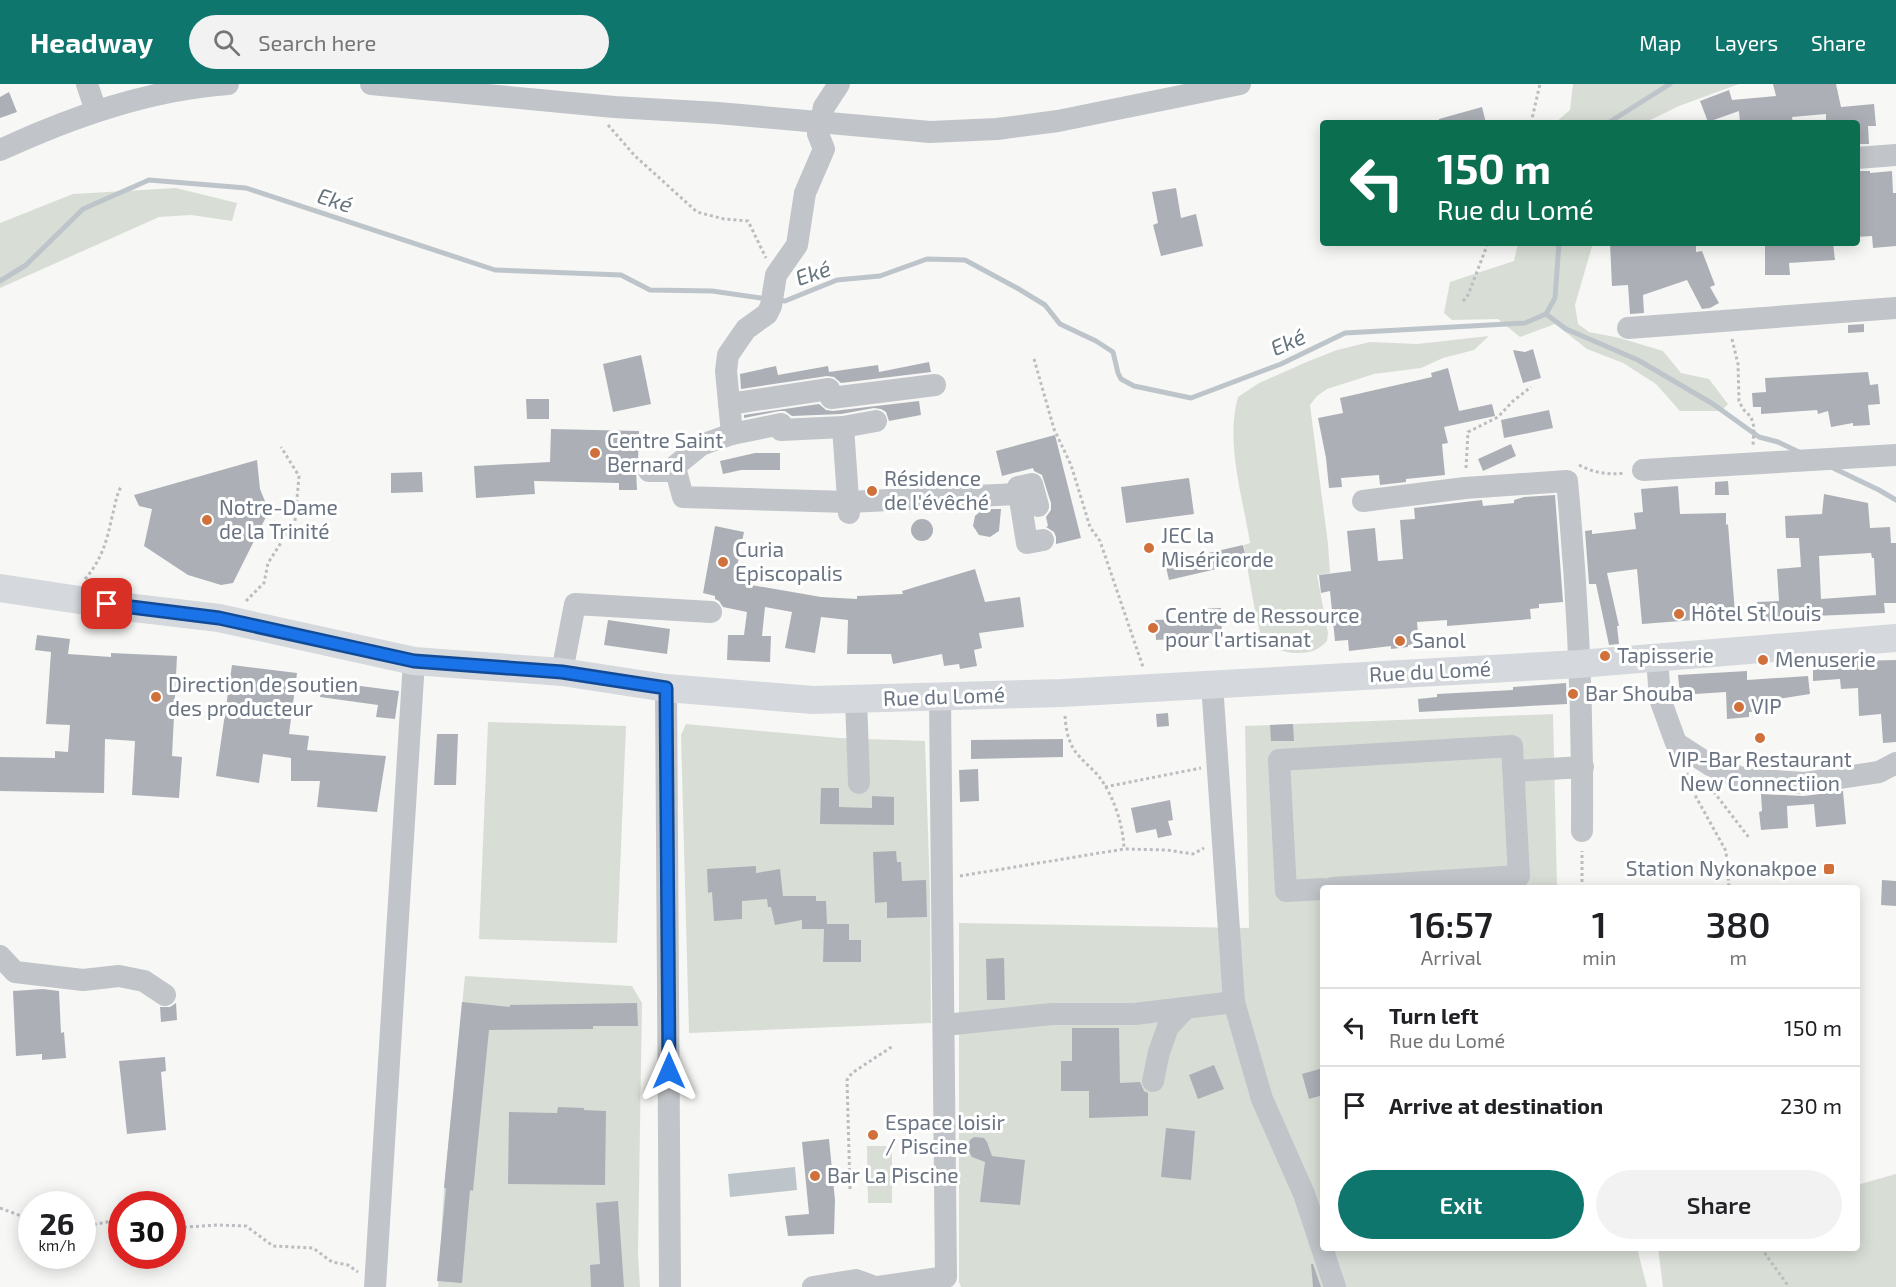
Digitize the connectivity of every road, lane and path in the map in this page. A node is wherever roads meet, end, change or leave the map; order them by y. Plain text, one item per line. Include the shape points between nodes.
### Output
1 (87, 84) edge
2 (228, 84) edge
3 (371, 84) edge
4 (839, 84) edge
5 (1240, 84) edge
6 (1540, 84) edge
7 (587, 104) junction
8 (96, 111) junction
9 (1532, 120) edge
10 (820, 124) junction
11 (0, 150) edge
12 (1896, 155) edge
13 (1860, 158) edge
14 (1487, 246) edge
15 (776, 275) junction
16 (1463, 301) dead end
17 (1896, 308) edge
18 (1719, 321) junction
19 (1628, 328) dead end
20 (1034, 359) dead end
21 (935, 385) dead end
22 (1532, 387) dead end
23 (729, 404) junction
24 (876, 421) dead end
25 (843, 427) junction
26 (732, 434) junction
27 (1752, 438) dead end
28 (281, 447) dead end
29 (1896, 455) edge
30 (1643, 470) joint
31 (1567, 481) junction
32 (122, 485) dead end
33 (1465, 488) junction
34 (1019, 494) junction
35 (1363, 501) dead end
36 (1038, 506) dead end
37 (849, 507) junction
38 (1043, 540) dead end
39 (0, 588) edge
40 (68, 598) junction
41 (711, 612) dead end
42 (219, 618) junction
43 (1896, 638) edge
44 (1657, 658) junction
45 (414, 661) junction
46 (1580, 664) junction
47 (562, 672) junction
48 (1212, 684) junction
49 (666, 688) junction
50 (1150, 688) junction
51 (1062, 693) junction
52 (940, 697) junction
53 (856, 699) junction
54 (1676, 743) junction
55 (1896, 763) edge
56 (1216, 764) junction
57 (1583, 767) junction
58 (1514, 771) junction
59 (859, 783) dead end
60 (1106, 787) junction
61 (1710, 787) dead end
62 (1582, 831) joint
63 (1222, 839) junction
64 (1750, 839) dead end
65 (1124, 849) junction
66 (943, 879) junction
67 (1380, 885) edge
68 (1582, 885) edge
69 (1729, 885) edge
70 (1320, 889) edge
71 (0, 956) edge
72 (165, 995) dead end
73 (1234, 1002) junction
74 (1184, 1010) junction
75 (944, 1025) junction
76 (893, 1046) dead end
77 (1153, 1081) dead end
78 (850, 1189) dead end
79 (0, 1208) edge
80 (18, 1215) edge
81 (186, 1227) edge
82 (1320, 1242) edge
83 (1323, 1251) edge
84 (1763, 1251) edge
85 (370, 1282) edge
86 (670, 1287) edge
87 (813, 1287) edge
88 (877, 1287) edge
89 (1335, 1287) edge
90 (1789, 1287) edge

1 - 8 street
2 - 8 street via 176,90
3 - 7 street
4 - 10 street via 824,107
5 - 10 street via 997,129 930,132
6 - 9 path
7 - 10 street
7 - 15 path via 635,156 697,212 748,221
8 - 11 street
10 - 15 street via 818,134 824,149 805,193 797,245
12 - 13 street
14 - 16 path
15 - 23 street via 767,314 746,329 728,355
17 - 18 street
18 - 19 street
18 - 27 path via 1730,334 1735,350 1739,401 1751,417
20 - 50 path via 1053,429 1071,465 1090,527 1100,542
21 - 23 street via 831,398 829,389
22 - 33 path via 1498,417 1468,432
23 - 26 street
24 - 25 street
25 - 26 street via 781,430 781,424
25 - 37 street
26 - 37 street via 701,445 659,471 676,471 683,497
28 - 42 path via 299,476 295,521 268,563 264,583 250,598
29 - 30 street
30 - 31 path via 1612,474 1563,463
31 - 33 street
31 - 46 street
32 - 40 path via 102,554
33 - 35 street
34 - 36 street via 1018,487 1032,484
34 - 37 street
34 - 38 street via 1027,543
39 - 40 main road, Rue du Lomé
40 - 42 main road, Rue du Lomé
41 - 47 street via 576,604
42 - 45 main road, Rue du Lomé
43 - 44 main road, Rue du Lomé
44 - 46 main road, Rue du Lomé
44 - 54 street via 1660,699
45 - 47 main road, Rue du Lomé
45 - 85 street
46 - 48 main road, Rue du Lomé
46 - 57 street
47 - 49 main road, Rue du Lomé
48 - 50 main road, Rue du Lomé
48 - 56 street
49 - 53 main road, Rue du Lomé via 813,700
49 - 86 street
50 - 51 main road, Rue du Lomé
51 - 52 main road, Rue du Lomé
51 - 60 path via 1070,743
52 - 53 main road, Rue du Lomé
52 - 66 street
53 - 59 street
54 - 55 street via 1710,765 1744,779 1805,783 1880,772
54 - 69 path via 1696,798 1726,851
56 - 60 path
56 - 63 street
57 - 58 street
57 - 62 street
58 - 67 street via 1519,876
58 - 70 street via 1512,746 1279,760 1286,891
60 - 65 path via 1123,831
61 - 64 path
62 - 68 path
63 - 65 path via 1193,854
63 - 73 street
65 - 66 path
66 - 75 street
71 - 72 street via 15,972 83,980 118,976 144,981
73 - 74 street
73 - 82 street via 1262,1099 1304,1194
74 - 75 street via 1053,1014
74 - 77 street via 1168,1027
75 - 88 street via 946,1277
76 - 78 path via 847,1080
79 - 80 path
81 - 85 path via 246,1226 273,1246 313,1248 332,1263 348,1265
83 - 89 street
84 - 90 path
87 - 88 street via 856,1280

